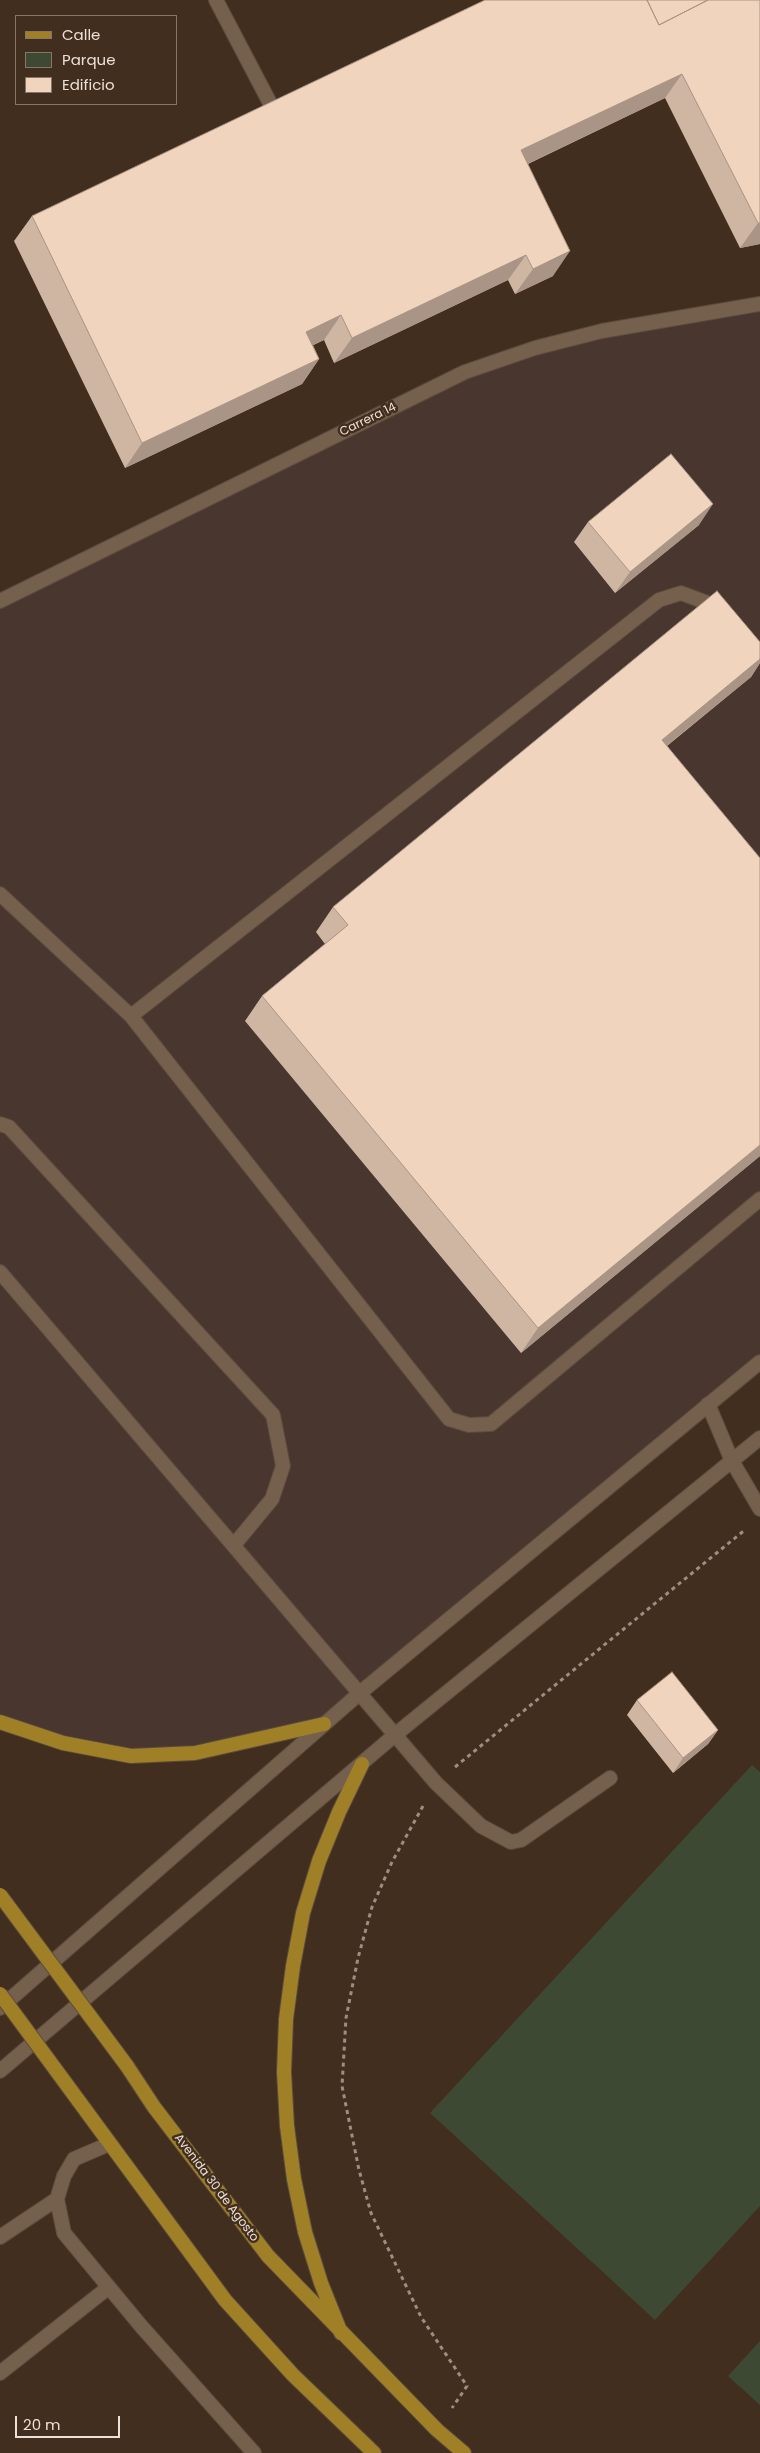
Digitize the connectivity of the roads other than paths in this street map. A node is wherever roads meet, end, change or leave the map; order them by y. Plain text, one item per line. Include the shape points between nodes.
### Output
1 (216, 0) edge
2 (271, 105) edge
3 (760, 304) edge
4 (0, 601) edge
5 (724, 621) edge
6 (0, 894) edge
7 (131, 1016) junction
8 (0, 1124) edge
9 (760, 1199) edge
10 (0, 1272) edge
11 (760, 1362) edge
12 (708, 1404) junction
13 (760, 1438) edge
14 (732, 1461) junction
15 (760, 1509) edge
16 (234, 1545) junction
17 (361, 1692) junction
18 (0, 1722) edge
19 (324, 1724) junction
20 (396, 1734) junction
21 (362, 1764) junction
22 (610, 1778) dead end
23 (0, 1895) edge
24 (0, 1994) edge
25 (0, 2008) edge
26 (0, 2070) edge
27 (109, 2144) junction
28 (58, 2199) junction
29 (0, 2237) edge
30 (109, 2288) junction
31 (341, 2333) junction
32 (0, 2374) edge
33 (254, 2453) edge
34 (374, 2453) edge
35 (464, 2453) edge

1 - 2 street
3 - 4 street, Carrera 14 via 602,331 535,348 465,372
5 - 7 street via 713,605 681,593 660,600
6 - 7 street
7 - 9 street via 443,1412 450,1419 469,1425 491,1424
8 - 16 street via 9,1127 272,1415 283,1466 272,1499
10 - 16 street
11 - 12 street
12 - 14 street
12 - 17 street
13 - 14 street
14 - 15 street
14 - 20 street
16 - 17 street
17 - 19 street
17 - 20 street
18 - 19 main road via 63,1743 131,1756 195,1754
19 - 25 street
20 - 21 street
20 - 22 street via 436,1783 481,1826 511,1842 521,1840
21 - 26 street
21 - 31 main road via 319,1861 304,1913 292,1974 284,2072 287,2126 301,2214 321,2283
23 - 31 main road, Avenida 30 de Agosto, bridge via 154,2107 268,2256
24 - 27 main road, bridge
27 - 28 street via 74,2159 64,2176
27 - 34 main road via 225,2300 293,2375
28 - 29 street
28 - 30 street via 64,2233
30 - 32 street
30 - 33 street
31 - 35 main road, Avenida 30 de Agosto

